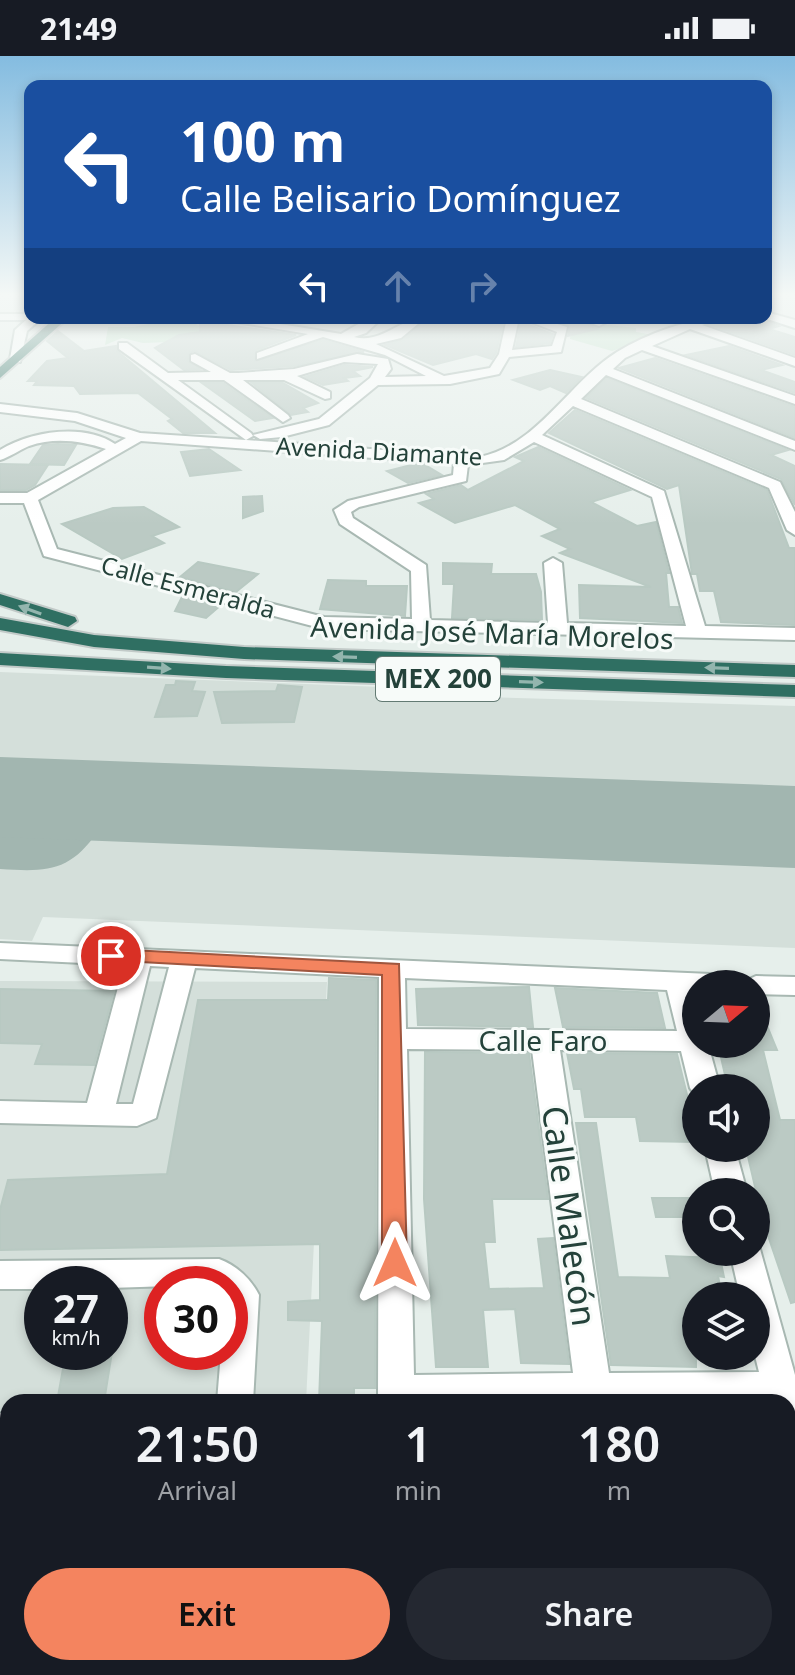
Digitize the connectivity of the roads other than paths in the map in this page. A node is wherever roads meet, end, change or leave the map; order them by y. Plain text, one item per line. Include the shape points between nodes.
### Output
1 (162, 373) edge
2 (221, 373) edge
3 (292, 373) edge
4 (315, 373) edge
5 (382, 373) edge
6 (431, 373) edge
7 (485, 373) edge
8 (605, 373) edge
9 (611, 373) edge
10 (717, 373) edge
11 (225, 375) junction
12 (284, 375) junction
13 (168, 377) junction
14 (327, 379) dead end
15 (441, 380) junction
16 (375, 381) junction
17 (249, 389) junction
18 (325, 395) dead end
19 (795, 400) edge
20 (573, 401) junction
21 (0, 408) edge
22 (283, 418) dead end
23 (246, 436) junction
24 (533, 436) junction
25 (138, 437) junction
26 (206, 442) junction
27 (795, 446) edge
28 (120, 450) junction
29 (0, 456) edge
30 (461, 461) junction
31 (0, 498) edge
32 (30, 498) junction
33 (795, 530) edge
34 (553, 563) dead end
35 (0, 599) edge
36 (0, 624) edge
37 (421, 625) junction
38 (558, 628) junction
39 (697, 632) junction
40 (795, 634) edge
41 (0, 645) edge
42 (187, 648) junction
43 (0, 659) edge
44 (82, 662) junction
45 (795, 671) edge
46 (795, 691) edge
47 (0, 951) edge
48 (139, 957) junction
49 (184, 959) junction
50 (392, 969) junction
51 (678, 982) junction
52 (682, 982) edge
53 (770, 985) edge
54 (795, 986) edge
55 (682, 998) edge
56 (393, 1039) junction
57 (682, 1041) edge
58 (545, 1042) junction
59 (0, 1112) edge
60 (99, 1112) junction
61 (750, 1266) edge
62 (0, 1275) edge
63 (593, 1389) junction
64 (236, 1394) edge
65 (396, 1394) edge
66 (452, 1394) edge
67 (666, 1394) edge
68 (782, 1394) edge

1 - 13 street
2 - 11 street
3 - 12 street
4 - 14 street
5 - 16 street
6 - 15 street
7 - 15 street
8 - 20 street, Avenida Diamante
9 - 27 street
10 - 19 street
11 - 12 street
11 - 13 street
11 - 17 street
12 - 17 street
12 - 18 street
13 - 23 street
15 - 16 street
16 - 23 street via 333,420 313,429
17 - 22 street
20 - 24 street, Avenida Diamante
20 - 33 street via 775,485
21 - 25 street, Avenida Diamante via 77,417
23 - 26 street
24 - 30 street, Avenida Diamante via 499,457
24 - 39 street via 659,494
25 - 26 street, Avenida Diamante
25 - 28 street
26 - 30 street, Avenida Diamante
28 - 29 street via 81,435 61,436
28 - 32 street
30 - 37 street via 461,478 342,510 346,521 420,569
31 - 32 street
32 - 37 street, Calle Esmeralda via 50,552 324,623
34 - 38 street
42 -> 35 highway, MEX 200 via 39,614
36 - 42 highway, MEX 200 via 94,641
37 - 38 street, Calle Esmeralda
38 - 39 street, Calle Esmeralda
39 - 40 street, Calle Esmeralda
41 - 44 highway
45 -> 42 highway, Avenida José María Morelos / MEX 200
43 - 44 highway, MEX 200
44 -> 46 highway, Avenida José María Morelos / MEX 200 via 226,672
47 - 48 street
48 - 49 street
48 - 60 street
49 - 50 street
49 - 60 street via 146,1110 137,1115
50 - 51 street
50 - 56 street
51 - 52 street
51 - 55 street
53 - 54 street
56 - 58 street, Calle Faro
56 - 65 street
57 - 58 street, Calle Faro
58 - 63 street, Calle Malecón
59 - 60 street
61 - 68 street
62 - 64 street via 219,1273 242,1295
63 - 66 street
63 - 67 street

